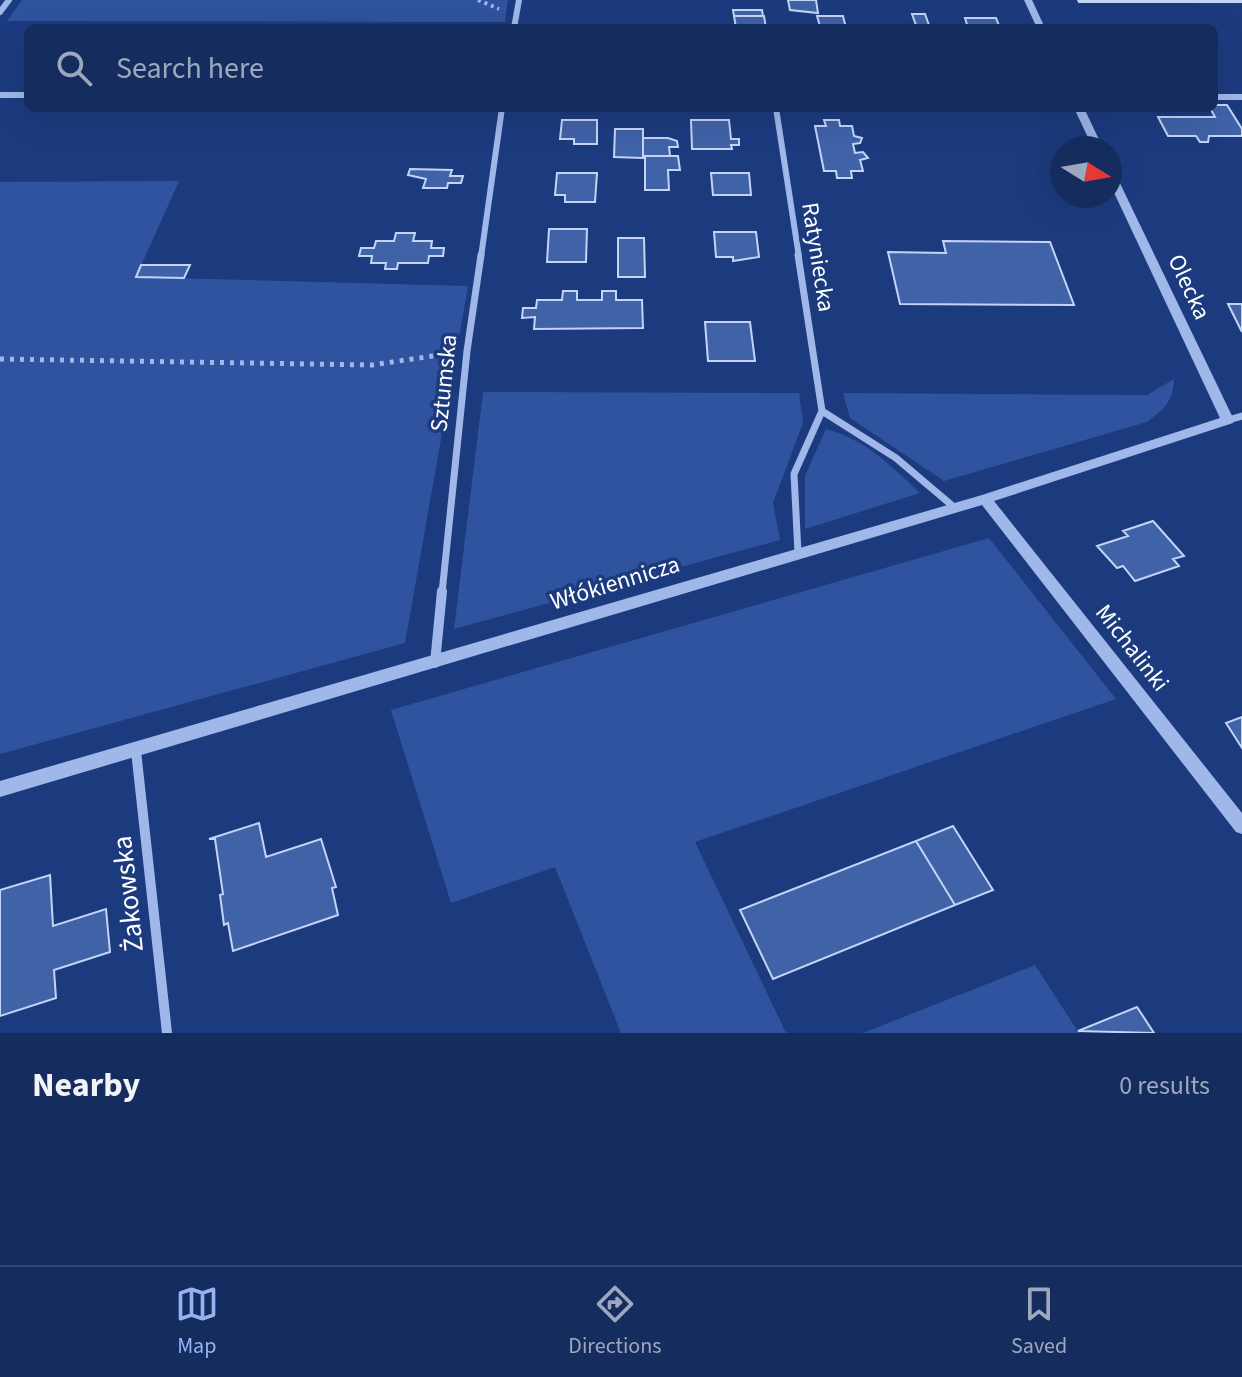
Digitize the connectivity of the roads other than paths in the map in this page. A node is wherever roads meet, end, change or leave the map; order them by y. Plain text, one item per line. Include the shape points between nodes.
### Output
1 (9, 0) edge
2 (519, 0) edge
3 (1028, 0) edge
4 (0, 12) edge
5 (515, 24) edge
6 (1039, 24) edge
7 (0, 95) edge
8 (24, 95) edge
9 (1218, 97) edge
10 (1242, 97) edge
11 (501, 112) edge
12 (777, 112) edge
13 (1081, 112) edge
14 (1092, 136) edge
15 (1122, 197) edge
16 (822, 411) junction
17 (1235, 418) edge
18 (985, 499) junction
19 (955, 508) junction
20 (798, 553) junction
21 (435, 663) junction
22 (136, 751) junction
23 (0, 789) edge
24 (1242, 826) edge
25 (167, 1033) edge

1 - 4 street
2 - 5 street
3 - 6 street
7 - 8 street
9 - 10 street
11 - 21 street, Sztumska via 467,351
12 - 16 street, Ratyniecka
13 - 14 street
15 - 17 street, Olecka
16 - 19 street via 896,458
16 - 20 street via 794,474
17 - 18 street, Włókiennicza
18 - 19 street, Włókiennicza
18 - 24 street, Michalinki
19 - 20 street, Włókiennicza
20 - 21 street, Włókiennicza
21 - 22 street, Włókiennicza
22 - 23 street, Włókiennicza
22 - 25 street, Żakowska

